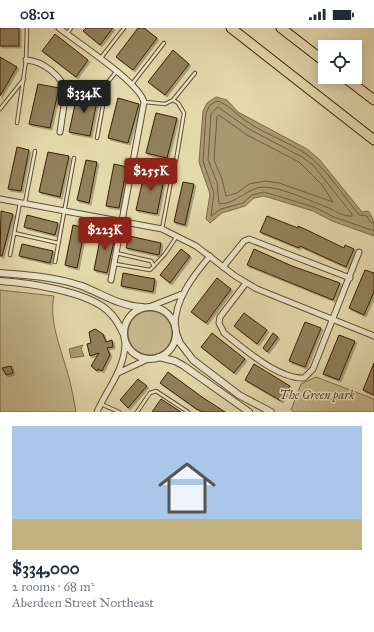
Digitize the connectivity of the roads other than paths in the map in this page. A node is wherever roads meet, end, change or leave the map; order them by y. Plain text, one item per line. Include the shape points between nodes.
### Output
1 (27, 28) edge
2 (59, 28) edge
3 (71, 28) edge
4 (124, 28) edge
5 (230, 28) edge
6 (281, 28) edge
7 (67, 34) junction
8 (164, 43) dead end
9 (318, 57) edge
10 (100, 59) junction
11 (26, 60) junction
12 (116, 72) junction
13 (195, 73) dead end
14 (24, 78) junction
15 (131, 84) junction
16 (353, 84) edge
17 (173, 100) junction
18 (374, 100) edge
19 (144, 102) junction
20 (0, 109) edge
21 (17, 123) dead end
22 (60, 132) dead end
23 (97, 138) dead end
24 (374, 140) edge
25 (35, 151) dead end
26 (74, 158) dead end
27 (176, 161) dead end
28 (172, 176) dead end
29 (0, 199) edge
30 (22, 203) junction
31 (64, 210) junction
32 (122, 222) junction
33 (162, 229) junction
34 (14, 233) junction
35 (176, 236) junction
36 (58, 243) junction
37 (359, 252) dead end
38 (116, 253) junction
39 (10, 254) dead end
40 (210, 256) junction
41 (55, 262) dead end
42 (114, 264) junction
43 (154, 266) junction
44 (223, 267) junction
45 (0, 273) edge
46 (350, 278) junction
47 (111, 280) dead end
48 (0, 281) edge
49 (246, 282) junction
50 (182, 294) junction
51 (146, 307) junction
52 (333, 319) junction
53 (175, 329) junction
54 (123, 333) junction
55 (374, 336) edge
56 (125, 343) junction
57 (159, 357) junction
58 (148, 359) junction
59 (118, 373) junction
60 (101, 404) junction
61 (97, 412) edge
62 (119, 412) edge
63 (137, 412) edge
64 (188, 412) edge
65 (249, 412) edge
66 (272, 412) edge

1 - 11 lane
2 - 7 street
3 - 7 lane
4 - 10 lane
5 - 24 highway
6 - 9 highway
7 - 10 street
8 - 15 lane
10 - 12 street
11 - 14 lane
11 - 22 street via 39,63 65,86
12 - 15 street
12 - 23 lane via 108,82
13 - 17 lane
14 - 20 lane
14 - 21 lane
15 - 19 street via 143,96
16 - 18 highway
17 - 19 lane via 165,104
17 - 27 lane via 184,113
19 - 32 street
25 - 30 lane
26 - 31 lane
28 - 33 lane
29 - 30 street
30 - 31 street
30 - 34 lane
31 - 32 street
31 - 36 lane
32 - 33 street
32 - 38 street
33 - 35 street
34 - 36 lane
34 - 39 lane
35 - 40 street
35 - 43 lane
36 - 41 lane
37 - 46 street
38 - 42 street
38 - 43 lane via 151,261
40 - 44 street
40 - 50 street
42 - 43 lane via 150,270
42 - 47 street
44 - 46 street via 244,241 249,239
44 - 49 street
45 - 51 street via 62,280 128,306
46 - 52 street
48 - 54 street via 48,287 89,300 106,309 117,320
49 - 52 street
49 - 52 street via 220,317 220,328 253,356 290,377 304,378 313,368
50 - 51 street
50 - 53 street via 175,313
51 - 53 street via 166,312 172,319
51 - 54 street via 131,314
52 - 55 street
53 - 57 street via 173,344
53 - 66 street via 180,343 193,360 239,395
54 - 56 street
56 - 58 street via 134,354
56 - 59 street via 125,352
57 - 58 street
57 - 65 street via 184,366
58 - 59 street
59 - 60 street
60 - 61 street
60 - 62 lane
63 - 64 lane via 150,393 156,391

